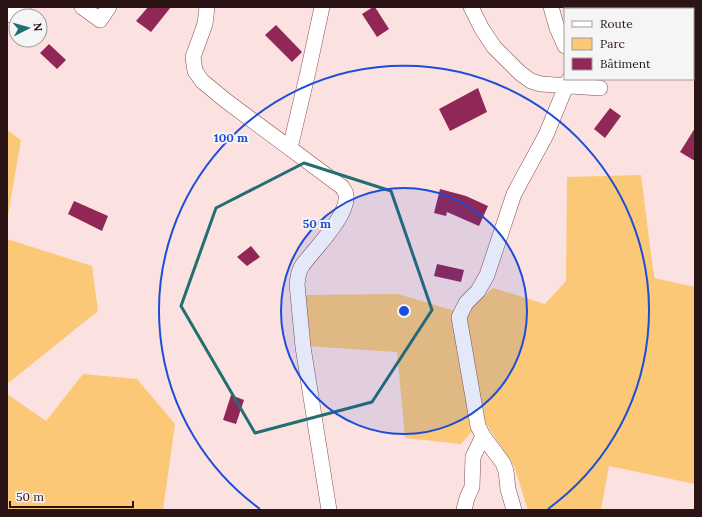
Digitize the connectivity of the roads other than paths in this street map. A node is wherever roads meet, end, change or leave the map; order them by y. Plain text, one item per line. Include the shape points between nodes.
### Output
1 (23, 7) edge
2 (82, 7) edge
3 (109, 7) edge
4 (207, 7) edge
5 (322, 7) edge
6 (471, 7) edge
7 (551, 7) edge
8 (7, 16) edge
9 (564, 44) edge
10 (567, 83) edge
11 (600, 88) dead end
12 (290, 148) junction
13 (483, 436) junction
14 (329, 510) edge
15 (464, 510) edge
16 (514, 510) edge

1 - 8 street
2 - 3 street via 100,20
4 - 12 street via 205,24 193,57 194,71 225,100
5 - 12 street
6 - 10 street via 494,47 520,73 541,84
7 - 9 street
10 - 11 street
10 - 13 street via 546,134 514,194 487,275 478,291 466,303 460,317 475,414
12 - 14 street via 342,187 346,194 340,215 301,267 297,284 303,347
13 - 15 street via 473,457 472,487
13 - 16 street via 504,467

